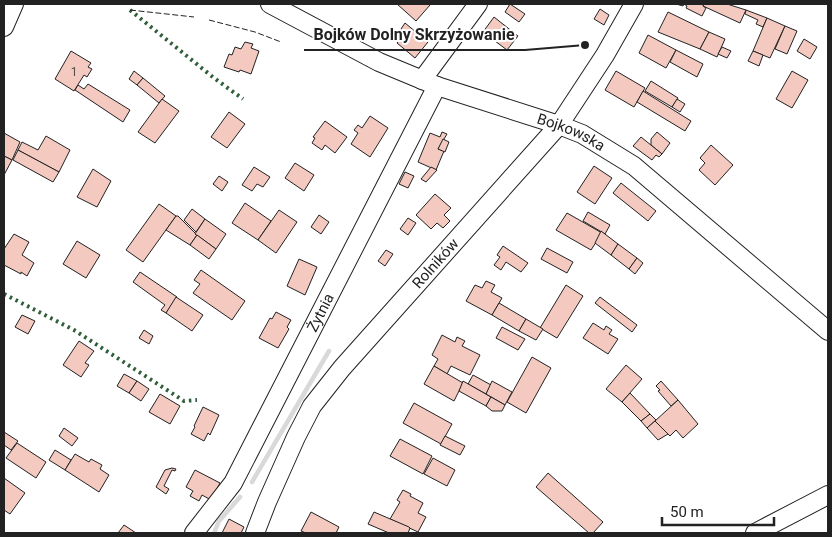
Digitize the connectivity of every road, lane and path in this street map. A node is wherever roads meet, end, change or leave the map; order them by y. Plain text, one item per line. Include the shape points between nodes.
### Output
1 (14, 4) edge
2 (270, 4) edge
3 (478, 4) edge
4 (634, 4) edge
5 (4, 27) edge
6 (430, 83) junction
7 (559, 125) junction
8 (828, 332) edge
9 (828, 495) edge
10 (194, 533) edge
11 (255, 533) edge
12 (754, 533) edge

1 - 5 street
2 - 6 street, Bojkowska via 379,62
3 - 6 street, Żytnia
4 - 7 street, Rolników
6 - 7 street, Bojkowska
6 - 10 street, Żytnia via 233,483
7 - 8 street, Bojkowska via 582,134 634,166
7 - 11 street, Rolników via 342,368 312,406
9 - 12 street

